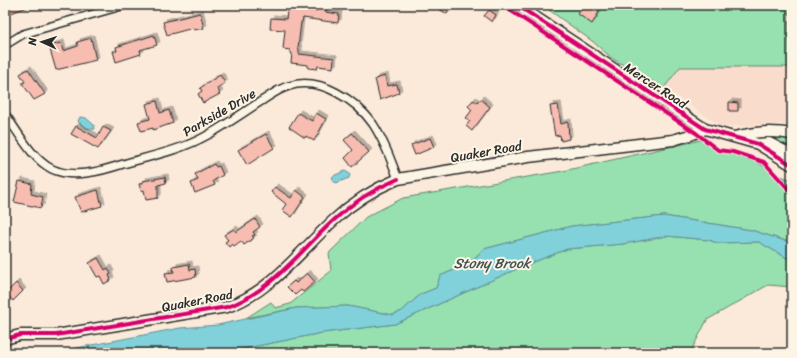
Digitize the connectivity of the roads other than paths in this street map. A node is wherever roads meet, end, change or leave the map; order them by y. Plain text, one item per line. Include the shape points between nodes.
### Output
1 (125, 5) edge
2 (517, 5) edge
3 (5, 45) edge
4 (5, 114) edge
5 (705, 129) junction
6 (775, 132) junction
7 (792, 134) edge
8 (732, 138) junction
9 (758, 144) junction
10 (792, 162) edge
11 (398, 179) junction
12 (8, 338) edge

1 - 3 street via 23,34
2 - 5 street, Mercer Road
4 - 11 street, Parkside Drive via 36,156 45,164 61,172 84,173 109,169 188,145 288,86 318,85 341,95 372,123 387,150
5 - 8 street, Mercer Road
5 - 11 street, Quaker Road via 674,140 528,157
6 - 7 street
6 - 8 street via 755,132
6 - 9 street
8 - 9 street, Mercer Road
9 - 10 street, Mercer Road
11 - 12 street, Quaker Road via 380,186 355,202 258,291 238,303 56,335

